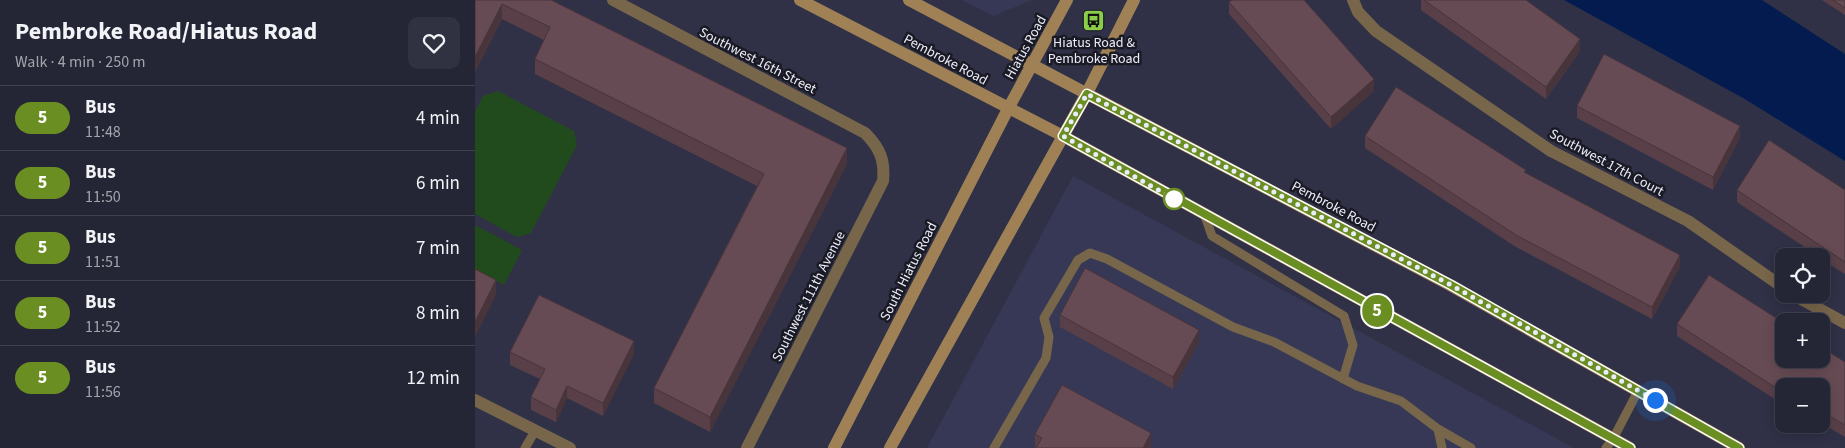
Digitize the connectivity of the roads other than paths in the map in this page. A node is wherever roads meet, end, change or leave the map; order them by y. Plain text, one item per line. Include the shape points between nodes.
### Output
1 (613, 0) edge
2 (800, 0) edge
3 (909, 0) edge
4 (1067, 0) edge
5 (1134, 0) edge
6 (1353, 0) edge
7 (1033, 65) junction
8 (1087, 94) junction
9 (1008, 109) junction
10 (1063, 136) junction
11 (882, 156) joint
12 (1205, 216) junction
13 (1775, 282) edge
14 (1808, 303) edge
15 (1845, 323) edge
16 (1343, 379) junction
17 (1639, 391) junction
18 (475, 400) edge
19 (1438, 429) junction
20 (535, 431) junction
21 (1609, 443) edge
22 (525, 448) edge
23 (570, 448) edge
24 (747, 448) edge
25 (834, 448) edge
26 (890, 448) edge
27 (994, 448) edge
28 (1442, 448) edge
29 (1471, 448) edge
30 (1630, 448) edge
31 (1739, 448) edge

1 - 11 street, Southwest 16th Street via 865,133
2 - 9 main road, Pembroke Road
3 - 7 main road, Pembroke Road
4 - 7 main road, Hiatus Road
5 - 8 main road
6 - 13 street, Southwest 17th Court via 1358,12 1377,31 1551,151 1688,221
7 - 8 main road, Pembroke Road
7 - 9 main road, Hiatus Road
8 - 10 main road
8 - 17 main road, Pembroke Road via 1451,285
9 - 10 main road, Pembroke Road
9 - 25 main road, South Hiatus Road
10 - 12 main road, Pembroke Road
10 - 26 main road
11 - 24 street, Southwest 111th Avenue via 885,167 883,181
12 - 16 lane via 1213,236 1344,316 1353,345
12 - 21 main road, Pembroke Road
14 - 15 street
16 - 19 lane via 1401,401
16 - 27 lane via 1090,253 1078,260 1044,318 1049,337 1046,358
17 - 21 lane
17 - 31 main road, Pembroke Road
18 - 20 street
19 - 28 lane
19 - 29 lane
20 - 22 lane
20 - 23 street
21 - 30 main road, Pembroke Road

